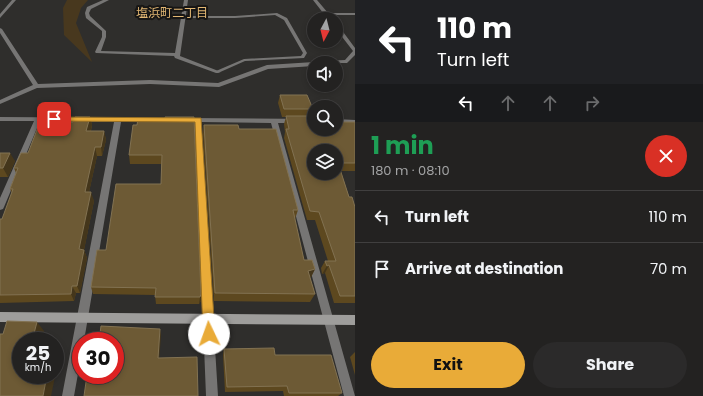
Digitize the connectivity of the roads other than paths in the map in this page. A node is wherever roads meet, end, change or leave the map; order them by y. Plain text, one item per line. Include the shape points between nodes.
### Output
1 (14, 0) edge
2 (107, 0) edge
3 (186, 0) edge
4 (315, 0) edge
5 (324, 12) edge
6 (343, 14) edge
7 (355, 14) edge
8 (0, 17) edge
9 (183, 17) junction
10 (0, 28) edge
11 (343, 35) edge
12 (355, 51) edge
13 (177, 55) junction
14 (343, 61) edge
15 (307, 64) edge
16 (218, 72) joint
17 (36, 86) junction
18 (0, 102) edge
19 (0, 119) edge
20 (38, 119) junction
21 (118, 120) junction
22 (154, 120) edge
23 (176, 120) edge
24 (198, 120) junction
25 (274, 120) junction
26 (307, 121) edge
27 (343, 122) edge
28 (354, 123) edge
29 (0, 207) edge
30 (0, 317) edge
31 (83, 317) junction
32 (208, 318) junction
33 (329, 320) junction
34 (355, 320) edge
35 (68, 396) edge
36 (212, 396) edge
37 (350, 396) edge

1 - 8 street
2 - 13 street via 89,8 87,13 104,31 98,52
3 - 9 street
4 - 5 street
6 - 7 street
9 - 13 street
9 - 16 lane via 276,14 286,19 305,54 302,57 244,60
10 - 17 street
11 - 12 street
12 - 14 street via 347,61
13 - 16 street via 176,57
15 - 17 street via 267,67 219,84 150,82
17 - 18 street
19 - 20 street
20 - 21 street
20 - 29 street
21 - 22 street
21 - 31 street
23 - 24 street
24 - 25 street
24 - 32 street
25 - 26 street
25 - 33 street
27 - 28 street
30 - 31 street
31 - 32 street
31 - 35 street
32 - 33 street
32 - 36 street
33 - 34 street
33 - 37 street

